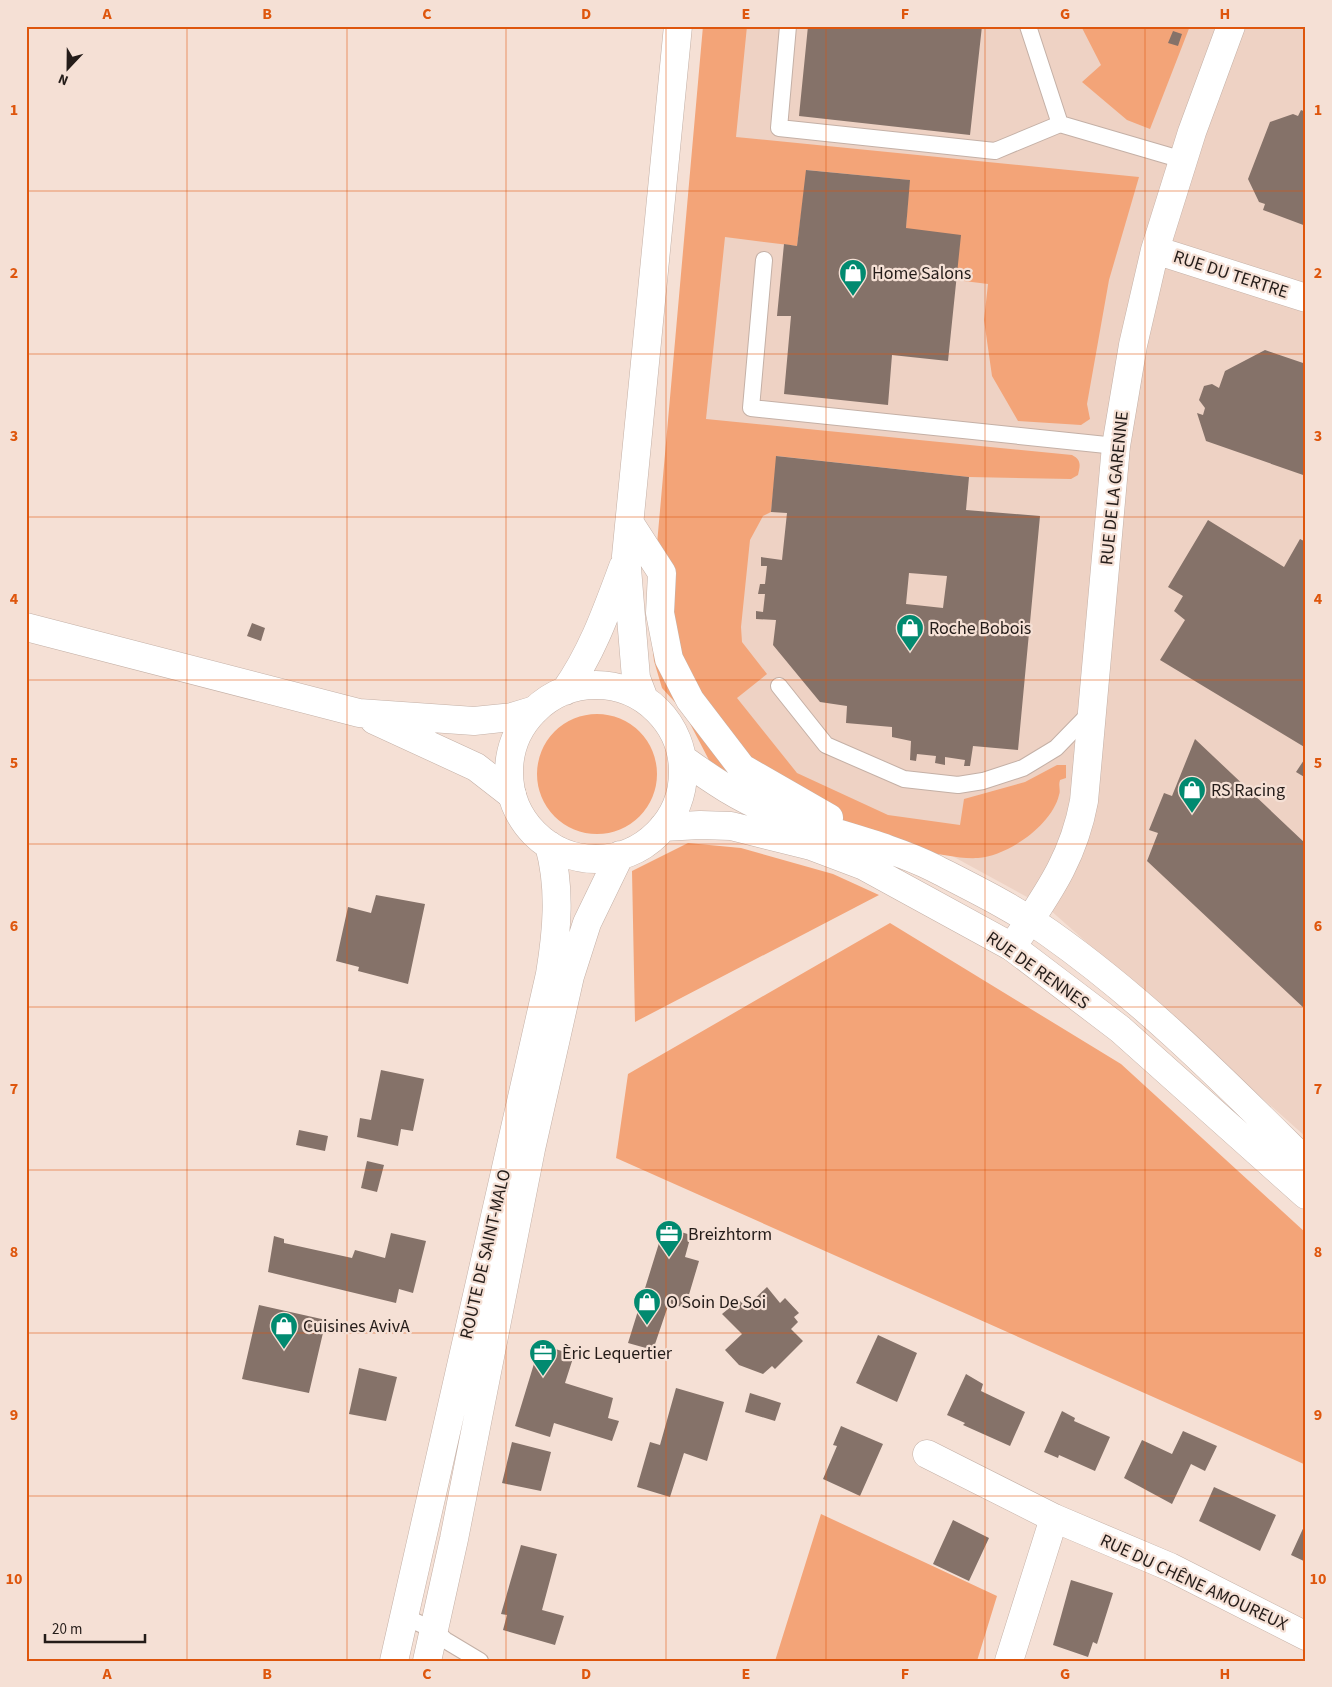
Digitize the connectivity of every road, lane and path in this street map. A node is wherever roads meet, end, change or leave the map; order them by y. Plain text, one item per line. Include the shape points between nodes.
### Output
1 (678, 26) edge
2 (788, 26) edge
3 (1028, 26) edge
4 (1231, 26) edge
5 (1060, 124) junction
6 (1183, 160) junction
7 (1156, 250) junction
8 (764, 260) dead end
9 (1306, 298) edge
10 (1116, 446) junction
11 (631, 524) junction
12 (626, 556) junction
13 (26, 618) edge
14 (26, 627) edge
15 (98, 646) junction
16 (779, 686) dead end
17 (565, 691) junction
18 (644, 699) junction
19 (535, 710) junction
20 (1092, 711) junction
21 (359, 713) junction
22 (682, 759) junction
23 (512, 795) junction
24 (664, 827) junction
25 (874, 844) junction
26 (549, 845) junction
27 (620, 855) junction
28 (1030, 921) junction
29 (1012, 947) junction
30 (1306, 1162) edge
31 (1306, 1195) edge
32 (927, 1454) dead end
33 (1054, 1518) junction
34 (403, 1616) junction
35 (434, 1630) junction
36 (1306, 1636) edge
37 (394, 1661) edge
38 (427, 1661) edge
39 (480, 1661) edge
40 (1009, 1661) edge

1 - 11 main road
2 - 5 lane via 779,128 995,151
3 - 5 lane
4 - 6 main road, RUE DE LA GARENNE
5 - 6 lane
6 - 7 main road, RUE DE LA GARENNE
7 - 9 main road, RUE DU TERTRE
7 - 10 main road, RUE DE LA GARENNE via 1133,345
8 - 10 lane via 751,408
10 - 20 main road, RUE DE LA GARENNE
11 - 12 main road
11 - 25 main road via 662,573 660,613 669,659 690,700 742,768
12 - 17 main road via 602,625 580,670
12 - 18 main road via 636,678
13 - 15 main road
14 - 15 main road
15 - 21 main road
16 - 20 lane via 826,745 904,779 958,785 1023,768 1056,748
17 - 18 main road via 605,686 625,690
17 - 19 main road
18 - 22 main road via 669,725 678,741
19 - 21 main road via 512,717 474,721
19 - 23 main road via 521,728 512,749 509,772
20 - 28 main road, RUE DE LA GARENNE via 1078,831 1062,871
21 - 23 main road via 476,767
22 - 24 main road via 680,795
22 - 25 main road, RUE DE RENNES via 730,792 774,812
23 - 26 main road via 526,823
24 - 27 main road via 651,840
24 - 29 main road, RUE DE RENNES via 731,826 811,846 864,866
25 - 28 main road, RUE DE RENNES via 933,868
26 - 27 main road via 584,858
26 - 34 main road, ROUTE DE SAINT-MALO via 556,867 558,910 550,974
27 - 35 main road, ROUTE DE SAINT-MALO via 587,923 570,976 531,1149
28 - 29 main road, RUE DE LA GARENNE
28 - 30 main road, RUE DE RENNES via 1138,1002
29 - 31 main road, RUE DE RENNES via 1120,1029
32 - 33 main road, RUE DU CHÊNE AMOUREUX
33 - 36 main road, RUE DU CHÊNE AMOUREUX via 1170,1566
33 - 40 main road
34 - 35 lane
34 - 37 main road, ROUTE DE SAINT-MALO
35 - 38 main road, ROUTE DE SAINT-MALO
35 - 39 lane

